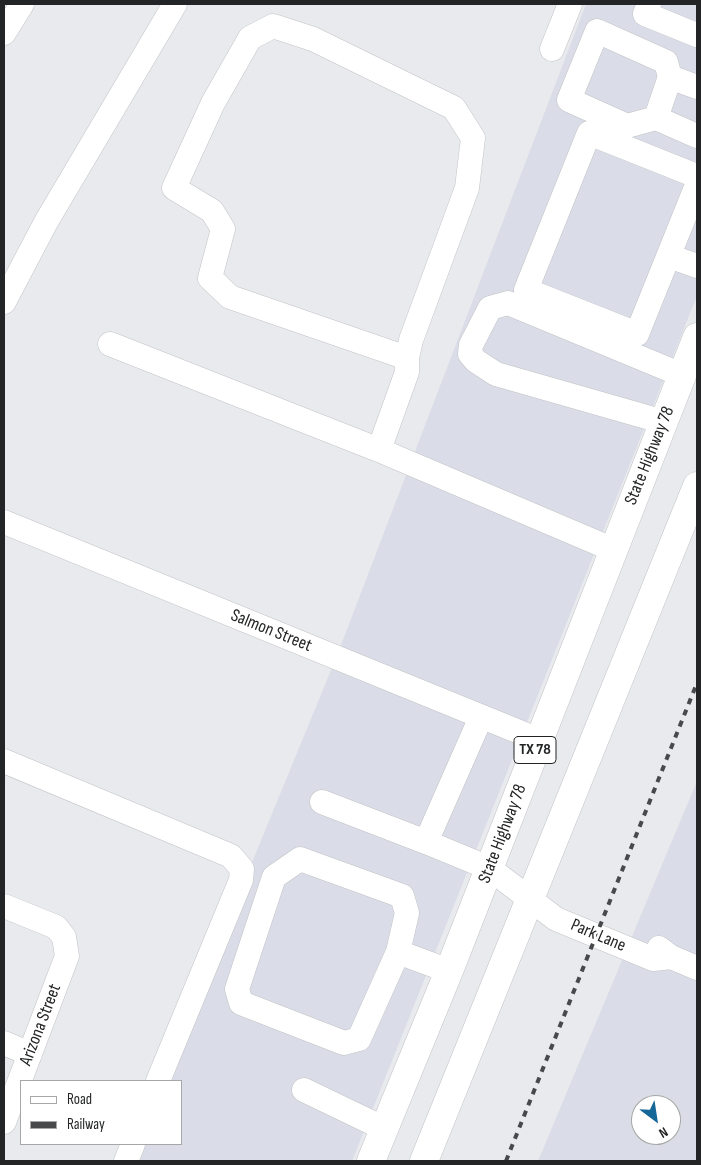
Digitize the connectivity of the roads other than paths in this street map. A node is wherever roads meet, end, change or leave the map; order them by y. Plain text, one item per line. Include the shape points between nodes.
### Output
1 (22, 4) edge
2 (175, 4) edge
3 (649, 4) edge
4 (567, 10) edge
5 (597, 31) junction
6 (4, 33) edge
7 (697, 35) edge
8 (552, 49) dead end
9 (670, 77) junction
10 (697, 87) edge
11 (656, 118) junction
12 (697, 136) edge
13 (697, 176) edge
14 (697, 185) edge
15 (669, 256) junction
16 (697, 266) edge
17 (4, 302) edge
18 (697, 337) edge
19 (110, 344) dead end
20 (633, 344) junction
21 (406, 358) junction
22 (682, 375) junction
23 (664, 422) junction
24 (379, 450) junction
25 (697, 486) edge
26 (4, 522) edge
27 (614, 550) junction
28 (481, 717) junction
29 (539, 740) junction
30 (4, 761) edge
31 (322, 802) dead end
32 (426, 842) junction
33 (489, 868) junction
34 (530, 901) junction
35 (4, 906) edge
36 (398, 952) junction
37 (697, 968) edge
38 (449, 971) junction
39 (4, 1043) edge
40 (30, 1054) junction
41 (20, 1080) edge
42 (20, 1080) edge
43 (158, 1080) edge
44 (304, 1090) dead end
45 (4, 1122) edge
46 (385, 1129) junction
47 (133, 1145) edge
48 (126, 1161) edge
49 (371, 1161) edge
50 (424, 1161) edge

1 - 6 street
2 - 17 street via 46,222
3 - 7 street via 645,14
4 - 5 street
4 - 8 street
5 - 9 street via 666,62
5 - 11 street via 570,100 627,126
9 - 10 street
9 - 11 street
11 - 12 street
13 - 20 street via 589,132 526,290
14 - 15 street
15 - 16 street
15 - 20 street
18 - 22 main road, State Highway 78 / TX 78
19 - 24 street
20 - 22 street
20 - 23 street via 508,302 490,308 470,354 496,374
21 - 21 street via 467,188 474,138 454,108 313,39 273,26 250,38 213,102 174,188 212,211 223,229 210,278 230,297
21 - 24 street via 407,372
22 - 23 main road, State Highway 78 / TX 78
23 - 27 main road, State Highway 78 / TX 78
24 - 27 street
25 - 34 main road
26 - 28 street, Salmon Street
27 - 29 main road, State Highway 78 / TX 78
28 - 29 street, Salmon Street
28 - 32 street
29 - 33 main road, State Highway 78 / TX 78
30 - 43 street via 230,856 242,869 241,880
31 - 32 street, Park Lane
32 - 33 street, Park Lane
33 - 34 street, Park Lane
33 - 38 main road, State Highway 78 / TX 78
34 - 37 street, Park Lane via 556,919 653,959 671,957
34 - 50 main road
35 - 40 street, Arizona Street via 56,926 64,937 68,956
36 - 36 street via 359,1039 344,1043 241,1003 237,989 274,877 300,859 402,896 407,913
36 - 38 street
38 - 46 main road, State Highway 78 / TX 78
39 - 40 street
40 - 42 street, Arizona Street
41 - 45 street, Arizona Street
44 - 46 street
46 - 49 main road, State Highway 78 / TX 78
47 - 48 street

